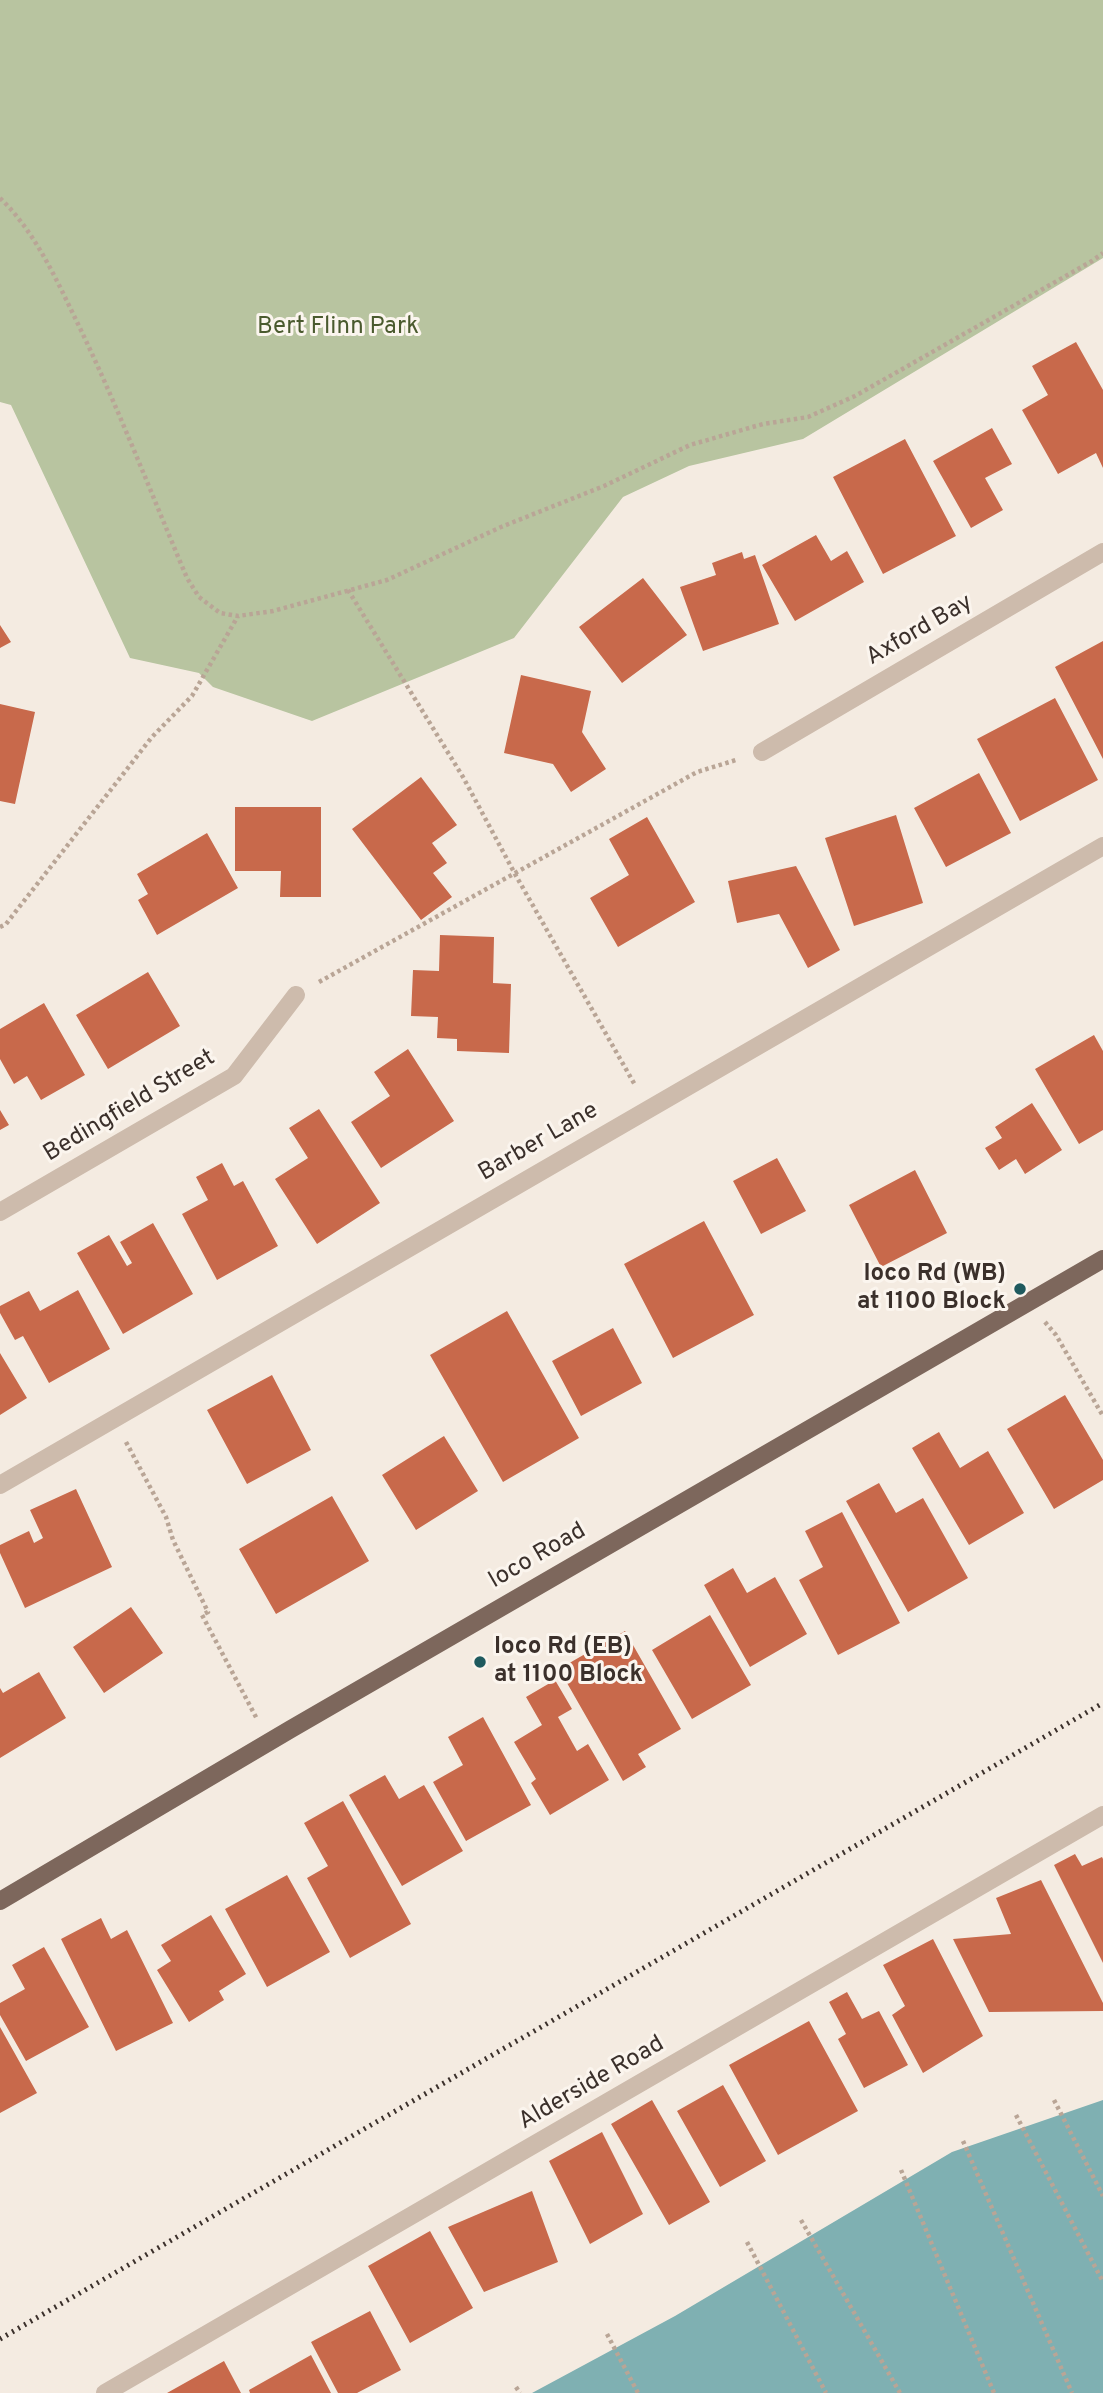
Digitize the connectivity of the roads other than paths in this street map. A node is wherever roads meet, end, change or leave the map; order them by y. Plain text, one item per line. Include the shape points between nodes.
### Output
1 (1103, 552) edge
2 (762, 752) road end
3 (1103, 846) edge
4 (296, 995) road end
5 (0, 1212) edge
6 (1103, 1259) edge
7 (0, 1485) edge
8 (1103, 1815) edge
9 (0, 1901) edge
10 (105, 2393) edge

1 - 2 street, Axford Bay
3 - 7 street, Barber Lane
4 - 5 street, Bedingfield Street via 234,1076
6 - 9 main road, Ioco Road
8 - 10 street, Alderside Road

